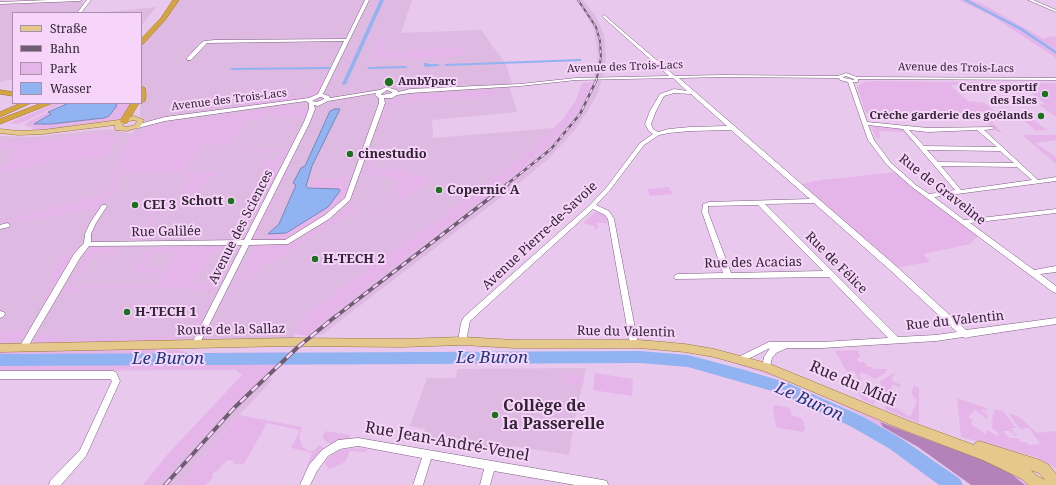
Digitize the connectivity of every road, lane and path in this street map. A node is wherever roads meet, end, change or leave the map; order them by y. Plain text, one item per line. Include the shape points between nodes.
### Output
1 (80, 0) edge
2 (86, 0) edge
3 (90, 0) edge
4 (169, 0) edge
5 (176, 0) edge
6 (367, 0) edge
7 (1030, 0) edge
8 (0, 3) edge
9 (1056, 11) edge
10 (80, 12) edge
11 (604, 16) dead end
12 (142, 33) edge
13 (347, 40) junction
14 (142, 41) edge
15 (189, 59) dead end
16 (675, 77) junction
17 (840, 77) junction
18 (856, 78) junction
19 (1056, 79) edge
20 (850, 81) junction
21 (12, 86) edge
22 (0, 88) edge
23 (0, 92) edge
24 (394, 93) junction
25 (694, 93) junction
26 (12, 94) edge
27 (379, 95) junction
28 (324, 99) junction
29 (310, 102) junction
30 (12, 104) edge
31 (24, 104) edge
32 (39, 104) edge
33 (46, 104) edge
34 (134, 104) edge
35 (140, 104) edge
36 (380, 109) junction
37 (2, 112) edge
38 (17, 115) junction
39 (308, 119) junction
40 (138, 121) junction
41 (0, 122) edge
42 (865, 123) junction
43 (121, 124) junction
44 (733, 128) junction
45 (905, 128) junction
46 (991, 128) dead end
47 (979, 129) junction
48 (0, 131) edge
49 (657, 134) junction
50 (0, 136) edge
51 (922, 148) junction
52 (1001, 148) junction
53 (936, 164) junction
54 (1018, 165) junction
55 (1056, 179) edge
56 (1037, 182) junction
57 (959, 191) junction
58 (928, 196) junction
59 (815, 200) junction
60 (759, 202) junction
61 (104, 206) dead end
62 (592, 206) junction
63 (1056, 211) edge
64 (963, 222) junction
65 (246, 243) junction
66 (87, 244) junction
67 (1056, 269) edge
68 (1033, 273) junction
69 (830, 274) junction
70 (728, 276) junction
71 (678, 277) dead end
72 (1056, 290) edge
73 (1056, 321) edge
74 (966, 335) junction
75 (462, 341) junction
76 (897, 341) junction
77 (634, 344) junction
78 (195, 345) junction
79 (784, 346) junction
80 (0, 348) edge
81 (24, 348) junction
82 (742, 359) junction
83 (766, 366) junction
84 (0, 375) edge
85 (428, 454) junction
86 (490, 465) junction
87 (1033, 478) edge
88 (1052, 478) edge
89 (54, 485) edge
90 (305, 485) edge
91 (418, 485) edge
92 (485, 485) edge
93 (603, 485) edge

1 - 8 street
2 - 3 street
3 - 10 street
4 - 12 highway
5 - 14 highway
6 - 13 street, Avenue des Sciences
7 - 9 street
11 - 16 street
13 - 15 street via 206,42
13 - 28 street, Avenue des Sciences
16 - 17 street, Avenue des Trois-Lacs
16 - 24 street, Avenue des Trois-Lacs via 570,80
16 - 25 street
17 - 18 street, Avenue des Trois-Lacs via 846,74
17 - 20 street
18 - 19 street, Avenue des Trois-Lacs
18 - 20 street via 856,81
20 - 42 street, Rue de Graveline
21 - 22 highway
23 - 26 highway
24 - 27 street
24 - 27 street via 386,88
24 - 36 street
25 - 44 street
25 - 49 street via 674,91 662,95 648,124
27 - 28 street
27 - 36 street via 382,102
28 - 29 street
28 - 29 street, Avenue des Trois-Lacs
28 - 39 street, Avenue des Sciences
29 - 39 street, Avenue des Sciences via 312,109
29 - 40 street, Avenue des Trois-Lacs
30 - 37 highway
31 - 37 highway
32 - 38 highway
33 - 38 highway
34 - 43 highway
35 - 40 highway via 136,114
36 - 65 street, Rue Galilée via 351,194 343,205 286,242
38 - 41 highway
39 - 65 street, Avenue des Sciences
40 - 43 main road, Avenue des Trois-Lacs
42 - 45 street
42 - 58 street, Rue de Graveline via 873,143 883,158 902,177
43 - 48 main road, Avenue des Trois-Lacs via 43,132
43 - 50 main road, Avenue des Trois-Lacs via 34,137
44 - 49 street, Avenue Pierre-de-Savoie via 690,129
44 - 59 street
45 - 47 street
45 - 51 street
46 - 47 street
47 - 52 street
49 - 62 street, Avenue Pierre-de-Savoie via 638,148
51 - 52 street
51 - 53 street
52 - 54 street
53 - 54 street
53 - 57 street
54 - 56 street
55 - 56 street
56 - 57 street
57 - 58 street
58 - 64 street, Rue de Graveline
59 - 60 street
59 - 74 street
60 - 69 street, Rue de Félice
60 - 70 street via 705,205 705,212
61 - 66 street via 88,234
62 - 75 street, Avenue Pierre-de-Savoie via 467,319
62 - 77 street via 610,216
63 - 64 street
64 - 68 street, Rue de Graveline
65 - 66 street, Rue Galilée
65 - 78 street, Avenue des Sciences
66 - 81 street via 77,256
67 - 68 street
68 - 72 street, Rue de Graveline
69 - 70 street, Rue des Acacias
69 - 76 street, Rue de Félice
70 - 71 street, Rue des Acacias
73 - 74 street, Rue du Valentin
74 - 76 street, Rue du Valentin
75 - 77 main road, Rue du Valentin via 515,344
75 - 78 main road, Route de la Sallaz
76 - 79 street, Rue du Valentin
77 - 82 main road, Rue du Valentin via 685,348
78 - 81 main road, Route de la Sallaz
79 - 82 street, Rue du Valentin via 769,345
79 - 83 street via 773,351
80 - 81 main road, Route de la Sallaz
82 - 83 main road, Rue du Midi
83 - 87 main road, Rue du Midi via 905,425 950,440
84 - 89 street via 113,375 116,381 83,453
85 - 86 street, Rue Jean-André-Venel
85 - 90 street, Rue Jean-André-Venel via 358,442 345,443 325,453 313,468
85 - 91 street
86 - 92 street
86 - 93 street, Rue Jean-André-Venel
87 - 88 main road, Rue du Midi via 1040,466

